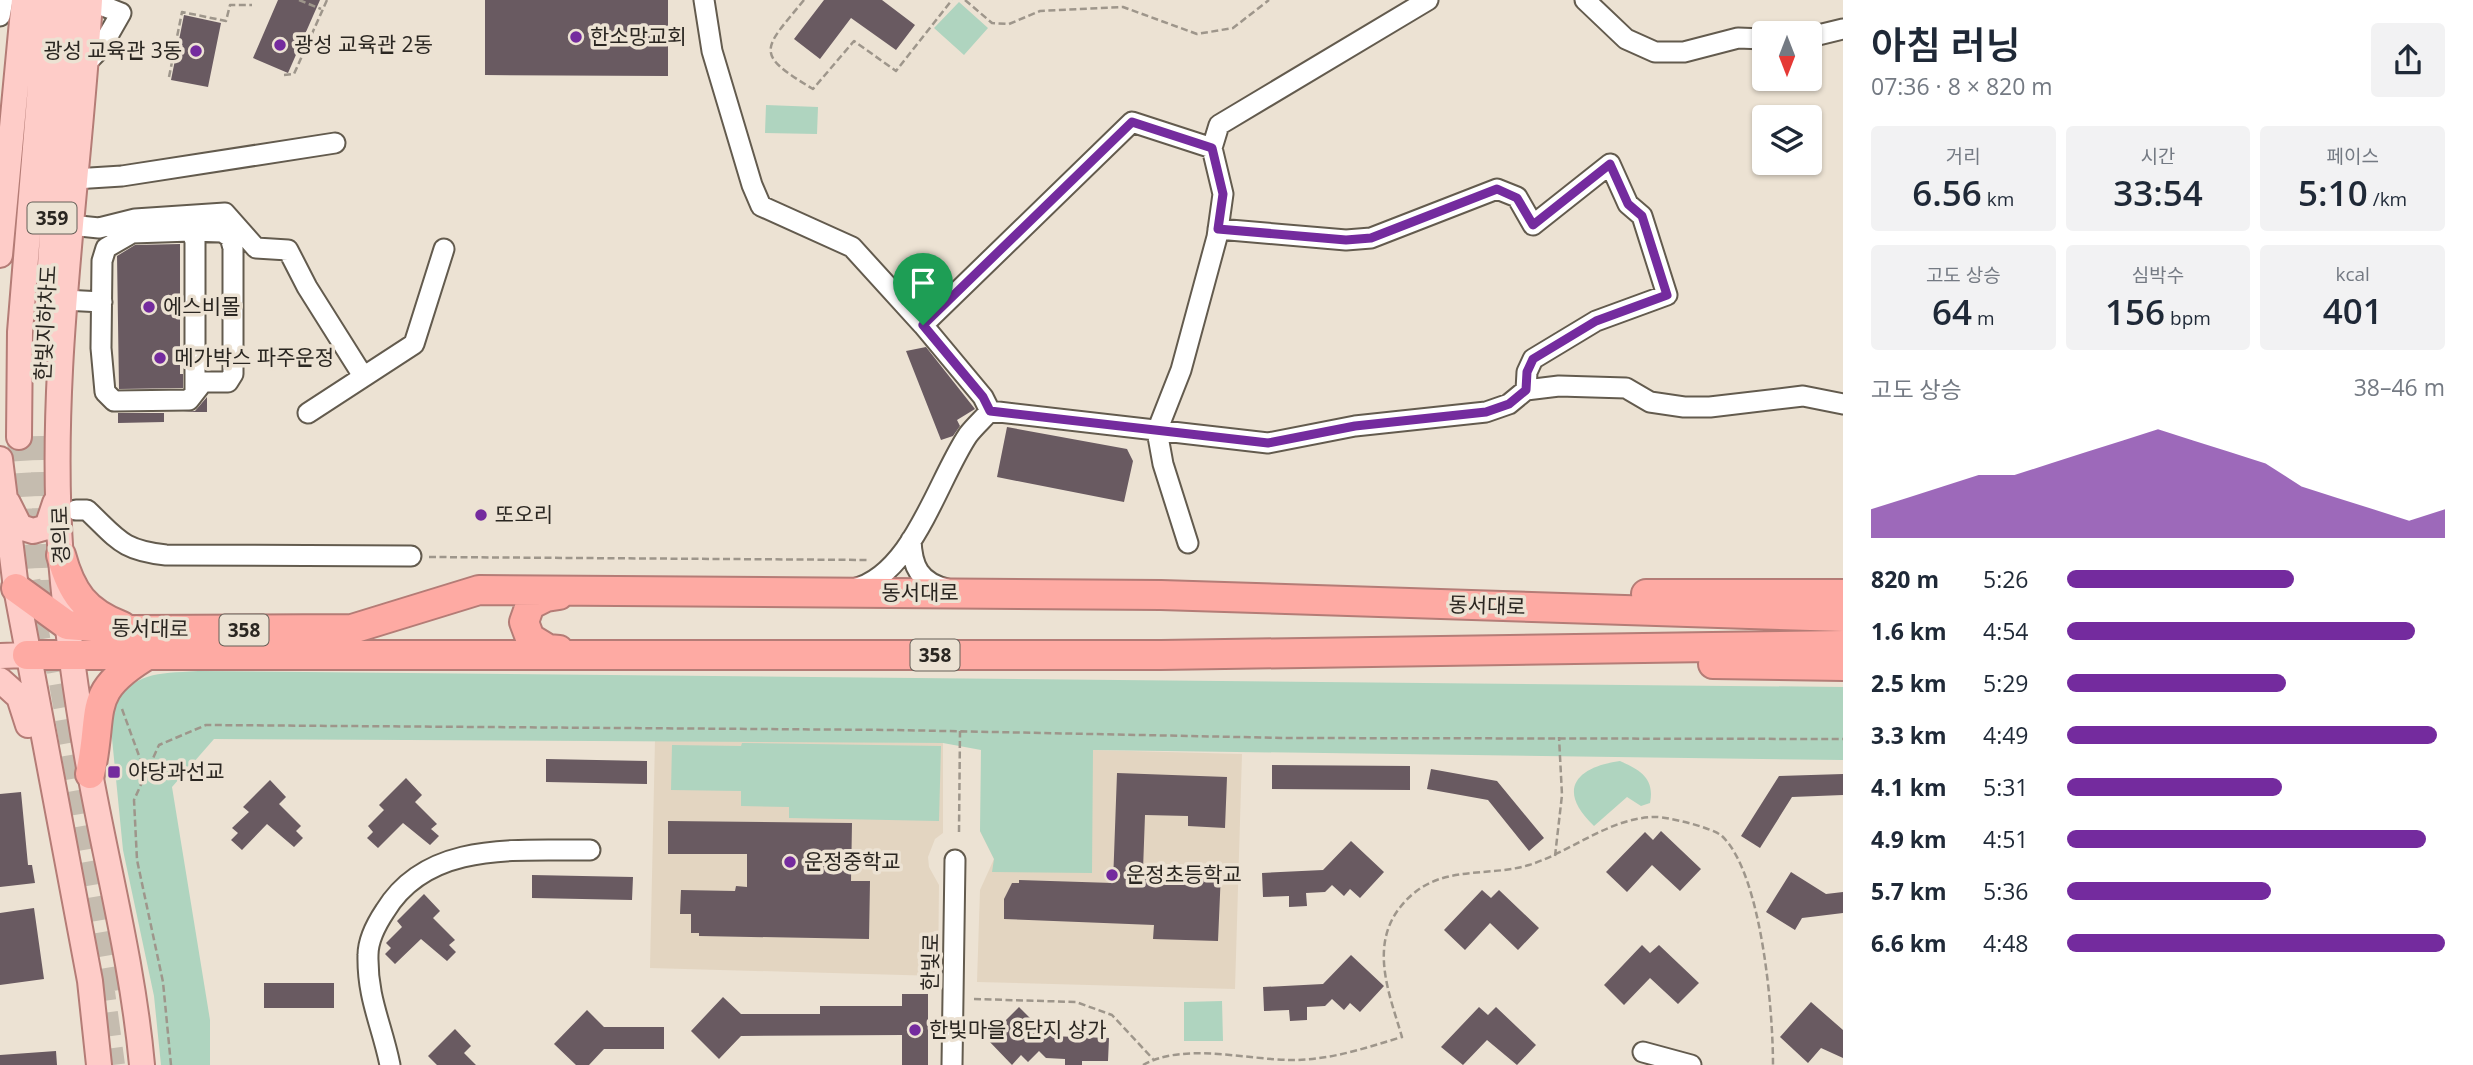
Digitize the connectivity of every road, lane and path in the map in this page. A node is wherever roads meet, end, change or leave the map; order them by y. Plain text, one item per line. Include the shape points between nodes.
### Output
1 (3, 0) edge
2 (24, 0) edge
3 (47, 0) edge
4 (67, 0) edge
5 (90, 0) edge
6 (101, 0) edge
7 (299, 0) edge
8 (327, 0) edge
9 (704, 0) edge
10 (804, 0) edge
11 (953, 0) edge
12 (965, 0) edge
13 (1269, 0) edge
14 (1427, 0) edge
15 (1585, 0) edge
16 (252, 5) dead end
17 (322, 10) junction
18 (0, 16) edge
19 (1843, 29) edge
20 (1822, 34) edge
21 (1752, 39) edge
22 (83, 66) junction
23 (284, 75) dead end
24 (169, 77) dead end
25 (334, 143) dead end
26 (1212, 148) junction
27 (74, 179) junction
28 (70, 225) junction
29 (1218, 229) junction
30 (191, 231) junction
31 (444, 249) dead end
32 (0, 255) edge
33 (64, 300) junction
34 (102, 302) junction
35 (923, 325) junction
36 (363, 376) junction
37 (195, 390) junction
38 (1526, 390) junction
39 (1843, 404) edge
40 (990, 411) junction
41 (308, 413) dead end
42 (1157, 430) junction
43 (0, 459) edge
44 (68, 504) junction
45 (4, 516) edge
46 (1188, 543) dead end
47 (907, 545) junction
48 (61, 555) junction
49 (411, 556) joint
50 (8, 588) edge
51 (593, 591) junction
52 (835, 592) junction
53 (977, 593) junction
54 (1843, 594) edge
55 (1161, 595) junction
56 (1843, 617) edge
57 (67, 625) junction
58 (131, 630) junction
59 (1843, 645) edge
60 (150, 653) junction
61 (70, 654) junction
62 (591, 654) junction
63 (13, 655) edge
64 (1161, 655) junction
65 (1843, 666) edge
66 (0, 680) edge
67 (120, 704) dead end
68 (960, 731) junction
69 (1559, 737) junction
70 (1843, 739) edge
71 (90, 774) junction
72 (146, 775) junction
73 (50, 776) junction
74 (959, 832) dead end
75 (590, 850) dead end
76 (1555, 856) junction
77 (955, 860) dead end
78 (974, 999) dead end
79 (1643, 1052) dead end
80 (1153, 1059) junction
81 (99, 1065) edge
82 (142, 1065) edge
83 (171, 1065) edge
84 (390, 1065) edge
85 (952, 1065) edge
86 (1143, 1065) edge
87 (1691, 1065) edge
88 (1773, 1065) edge

1 - 18 street
2 - 32 main road
3 - 4 main road, 한빛지하차도 / 359 via 20,331 31,437
5 - 22 main road, 경의로
6 - 22 street via 103,6 121,13 101,48
7 - 17 path
8 - 17 path
9 - 35 street via 712,51 761,206 852,247
10 - 11 path via 771,40 769,56 778,68 813,89 854,41 896,71
12 - 13 path via 992,23 1009,24 1040,11 1124,7 1197,34 1233,28
14 - 26 street via 1219,125
15 - 21 street via 1626,39 1655,52 1685,52
16 - 24 path via 230,5 226,21 182,12
17 - 23 path via 294,74
19 - 20 street
22 - 27 main road, 경의로
25 - 27 street via 122,176
26 - 29 street via 1223,194
26 - 35 street via 1132,122
27 - 28 main road, 경의로
28 - 33 main road, 경의로
28 - 36 street via 99,228 135,219 225,213 256,248 288,250
29 - 38 street via 1371,238 1497,189 1517,198 1533,225 1610,164 1628,204 1642,216 1667,295 1596,321 1533,359
29 - 42 street via 1181,370
30 - 34 street via 132,233 106,247
30 - 37 street via 195,241
30 - 37 street via 222,232 230,237 233,248 233,374 228,382 203,382
31 - 36 street via 414,344
33 - 34 street
33 - 44 main road, 경의로 via 59,409
34 - 37 street via 105,392 114,401 189,400
35 - 40 street
36 - 41 street
38 - 39 street via 1626,388 1650,402 1684,407 1803,396
38 - 42 street via 1509,404 1486,412 1355,426 1268,443
40 - 42 street
40 - 47 street via 968,435
42 - 46 street
43 - 45 main road
44 - 45 main road via 47,527 33,531
44 - 48 main road, 경의로
44 - 49 street via 87,510 125,547 141,552
45 - 50 main road
47 - 49 path via 874,560
47 - 52 street via 881,576
47 - 53 street via 918,573 928,582
48 - 57 main road, 경의로
48 - 58 highway via 68,582 86,606
50 - 57 highway
50 - 63 main road
51 - 52 highway, 동서대로 / 358
51 - 58 highway, 동서대로 / 358 via 478,590 352,629
51 - 62 highway via 546,597 530,605 524,622 530,638 548,649
52 - 53 highway, 동서대로 / 358
53 - 55 highway, 동서대로 / 358
54 - 55 highway
55 - 56 highway, 동서대로 / 358
57 - 58 highway, 동서대로 / 358
57 - 61 main road, 경의로
59 - 64 highway, 동서대로 / 358
60 - 61 highway, 동서대로 / 358
60 - 62 highway, 동서대로 / 358
60 - 71 highway via 121,670 108,684 97,715 98,740
61 - 63 highway, 동서대로 / 358
61 - 71 main road, 경의로
62 - 64 highway, 동서대로 / 358
63 - 73 main road
64 - 65 highway
66 - 73 main road via 19,697 34,757
67 - 72 path
68 - 69 path via 1287,738
68 - 72 path via 206,725 159,745
68 - 74 path
69 - 70 path
69 - 76 path via 1562,795
71 - 82 main road, 경의로 via 137,1006
72 - 83 path via 134,800 136,860 163,982
73 - 81 main road via 90,981
75 - 84 street via 474,852 430,868 394,896 367,952 370,998
76 - 80 path via 1525,866 1456,872 1419,890 1398,911 1384,944 1384,972 1402,1037 1333,1058 1226,1055
76 - 88 path via 1595,833 1656,817 1721,835 1739,863 1754,906 1763,946
77 - 85 street, 한빛로
78 - 80 path via 1076,1002 1112,1015
79 - 87 street
80 - 86 path

